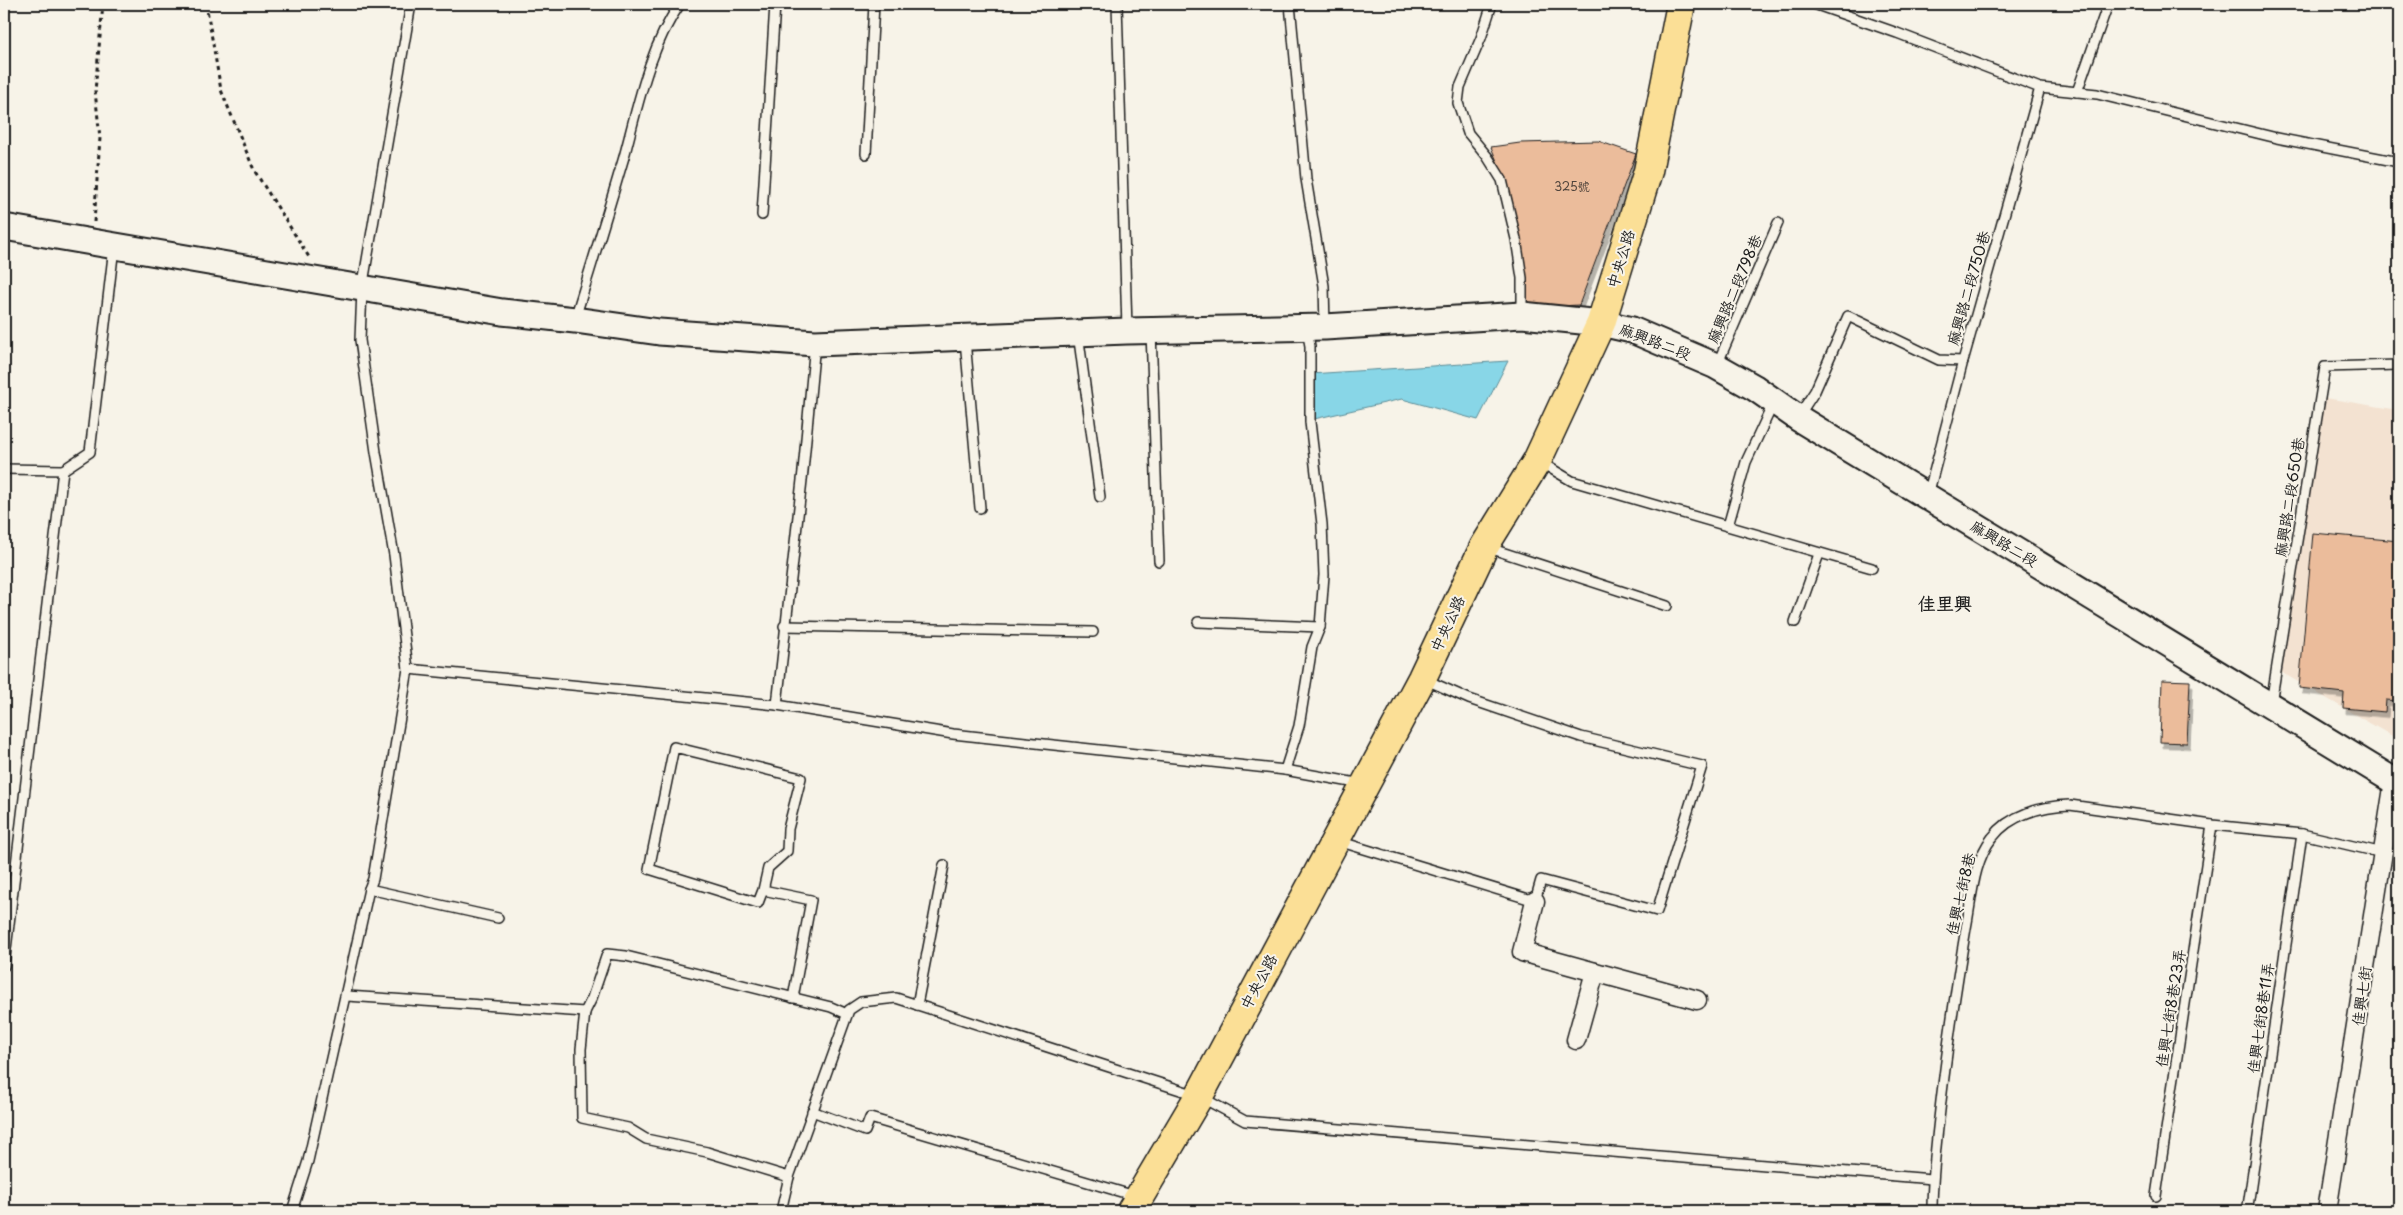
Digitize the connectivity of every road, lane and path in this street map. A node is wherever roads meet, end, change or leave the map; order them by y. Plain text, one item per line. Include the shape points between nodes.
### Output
1 (103, 4) edge
2 (206, 4) edge
3 (411, 4) edge
4 (680, 4) edge
5 (775, 4) edge
6 (874, 4) edge
7 (1118, 4) edge
8 (1290, 4) edge
9 (1492, 4) edge
10 (1681, 4) edge
11 (1814, 4) edge
12 (2108, 4) edge
13 (2040, 88) junction
14 (2077, 92) junction
15 (866, 154) dead end
16 (2399, 162) edge
17 (762, 214) dead end
18 (1778, 222) dead end
19 (4, 227) edge
20 (103, 244) junction
21 (323, 281) junction
22 (362, 289) junction
23 (1522, 315) junction
24 (575, 320) junction
25 (1601, 323) junction
26 (1316, 327) junction
27 (1139, 331) junction
28 (1078, 333) junction
29 (965, 337) junction
30 (815, 343) junction
31 (1963, 361) junction
32 (2399, 365) edge
33 (1716, 366) junction
34 (1774, 402) junction
35 (1798, 418) junction
36 (1537, 461) junction
37 (4, 469) edge
38 (64, 470) junction
39 (1100, 497) dead end
40 (1928, 497) junction
41 (980, 508) dead end
42 (1728, 526) junction
43 (1484, 547) junction
44 (1819, 554) junction
45 (1159, 561) dead end
46 (1872, 568) dead end
47 (1666, 606) dead end
48 (1198, 622) dead end
49 (1795, 622) dead end
50 (784, 626) junction
51 (1320, 627) junction
52 (1093, 632) dead end
53 (408, 669) junction
54 (1422, 678) junction
55 (777, 705) junction
56 (2270, 705) junction
57 (1285, 770) junction
58 (2397, 783) edge
59 (1364, 784) junction
60 (2212, 825) junction
61 (2302, 834) junction
62 (1334, 840) junction
63 (2383, 853) junction
64 (944, 865) dead end
65 (369, 890) junction
66 (763, 890) junction
67 (1535, 901) junction
68 (498, 918) dead end
69 (4, 966) edge
70 (1595, 972) junction
71 (346, 996) junction
72 (793, 998) junction
73 (1697, 1000) dead end
74 (918, 1005) junction
75 (585, 1012) junction
76 (847, 1014) junction
77 (1576, 1040) dead end
78 (1199, 1096) junction
79 (812, 1111) junction
80 (789, 1177) junction
81 (1932, 1179) junction
82 (2156, 1196) dead end
83 (1135, 1204) edge
84 (2248, 1206) dead end
85 (292, 1211) edge
86 (781, 1211) edge
87 (1932, 1211) edge
88 (2327, 1211) edge

1 - 20 path via 95,91 100,138
2 - 21 path via 221,90 254,170
3 - 22 lane
4 - 24 lane via 668,20 648,72
5 - 17 lane
6 - 15 lane
7 - 27 lane
8 - 26 lane via 1306,180 1324,286
9 - 23 lane via 1460,87 1458,103 1468,133 1502,180 1522,278
10 - 25 main road, 中央公路 via 1648,171
11 - 13 lane
12 - 14 lane
13 - 14 lane
13 - 31 lane, 麻興路二段750巷
14 - 16 lane
18 - 33 lane, 麻興路二段798巷
19 - 20 street, 麻興路二段
20 - 21 street, 麻興路二段
20 - 38 lane via 90,452
21 - 22 street, 麻興路二段
22 - 24 street, 麻興路二段 via 502,312
22 - 53 lane via 360,340 394,555
23 - 25 street, 麻興路二段
23 - 26 street, 麻興路二段
24 - 30 street, 麻興路二段 via 659,332
25 - 33 street, 麻興路二段 via 1632,330
25 - 36 main road, 中央公路
26 - 27 street, 麻興路二段
26 - 51 lane via 1310,346 1310,422 1323,532
27 - 28 street, 麻興路二段
27 - 45 lane
28 - 29 street, 麻興路二段
28 - 39 lane
29 - 30 street, 麻興路二段
29 - 41 lane
30 - 50 lane
31 - 35 lane via 1939,360 1848,316 1815,392
31 - 40 lane, 麻興路二段750巷
32 - 56 lane, 麻興路二段650巷 via 2325,367
33 - 34 street, 麻興路二段
34 - 35 street, 麻興路二段
34 - 42 lane via 1746,462
35 - 40 street, 麻興路二段
36 - 42 lane via 1572,481
36 - 43 main road, 中央公路
37 - 38 lane
38 - 69 lane
40 - 56 street, 麻興路二段
42 - 44 lane
43 - 47 lane
43 - 54 main road, 中央公路
44 - 46 lane
44 - 49 lane
48 - 51 lane
50 - 52 lane
50 - 55 lane
51 - 57 lane via 1312,647 1299,726
53 - 55 lane
53 - 65 lane
54 - 59 main road, 中央公路
54 - 67 lane via 1469,699 1581,737 1702,766 1657,911 1541,880
55 - 57 lane via 953,734
56 - 58 street, 麻興路二段
57 - 59 lane
58 - 63 street, 佳興七街
59 - 62 main road, 中央公路
60 - 61 lane, 佳興七街8巷
60 - 81 lane, 佳興七街8巷 via 2070,805 2050,806 2012,819 1992,837 1981,856 1952,1007
60 - 82 lane, 佳興七街8巷23弄
61 - 63 lane, 佳興七街8巷
61 - 84 lane, 佳興七街8巷11弄
62 - 67 lane
62 - 78 main road, 中央公路
63 - 88 street, 佳興七街
64 - 74 lane
65 - 68 lane
65 - 71 lane
66 - 66 lane via 768,868 787,851 788,829 801,778 674,748 649,870 758,903
66 - 72 lane via 811,900
67 - 70 street via 1522,952
70 - 73 street
70 - 77 street
71 - 75 lane
71 - 85 lane via 308,1161
72 - 75 lane via 607,954
72 - 76 lane
74 - 76 lane via 896,998 861,1002
74 - 78 lane
75 - 80 lane via 581,1049 582,1118 628,1128 646,1140 707,1152
76 - 79 lane
78 - 81 lane via 1245,1121
78 - 83 main road, 中央公路
79 - 80 lane
79 - 83 lane via 865,1131 870,1118 879,1120
80 - 86 lane
81 - 87 lane, 佳興七街8巷

